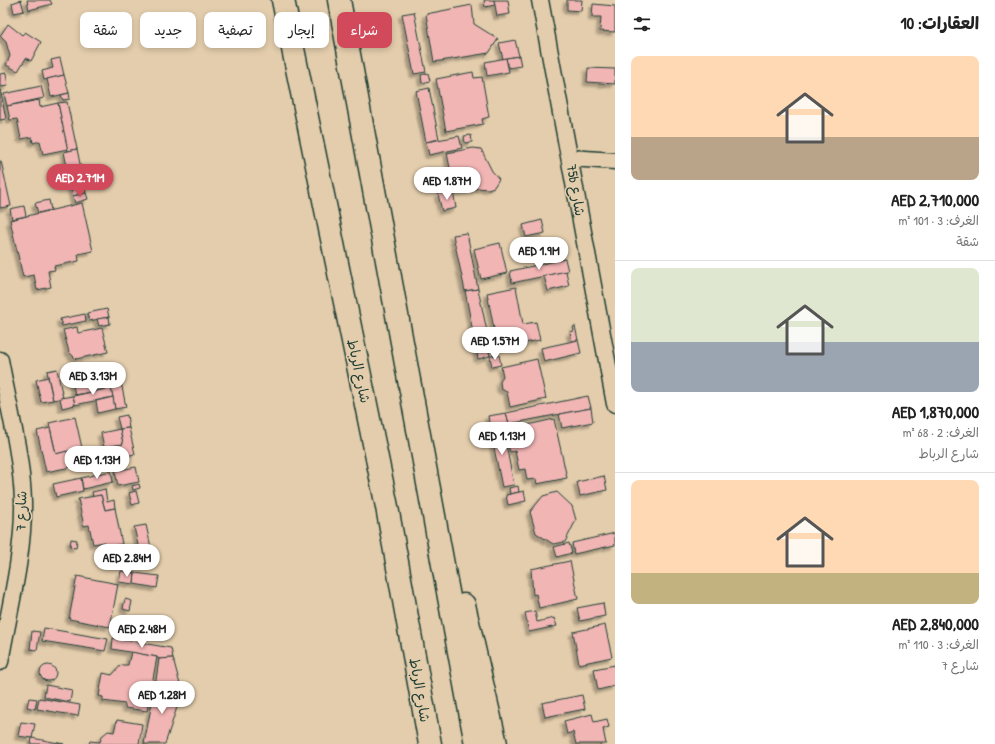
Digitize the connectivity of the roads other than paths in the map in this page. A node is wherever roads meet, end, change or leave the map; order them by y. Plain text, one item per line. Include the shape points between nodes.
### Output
1 (283, 0) edge
2 (339, 0) edge
3 (540, 0) edge
4 (570, 158) junction
5 (615, 161) edge
6 (0, 360) edge
7 (615, 404) edge
8 (432, 501) junction
9 (0, 662) edge
10 (430, 744) edge
11 (476, 744) edge
12 (496, 744) edge

1 - 10 highway, شارع الرباط via 387,507
2 - 8 highway
3 - 4 street, 75b شارع
4 - 5 street
4 - 7 street, 75b شارع
6 - 9 street, شارع 7 via 20,468 23,516
8 - 11 highway
8 - 12 highway via 467,616

